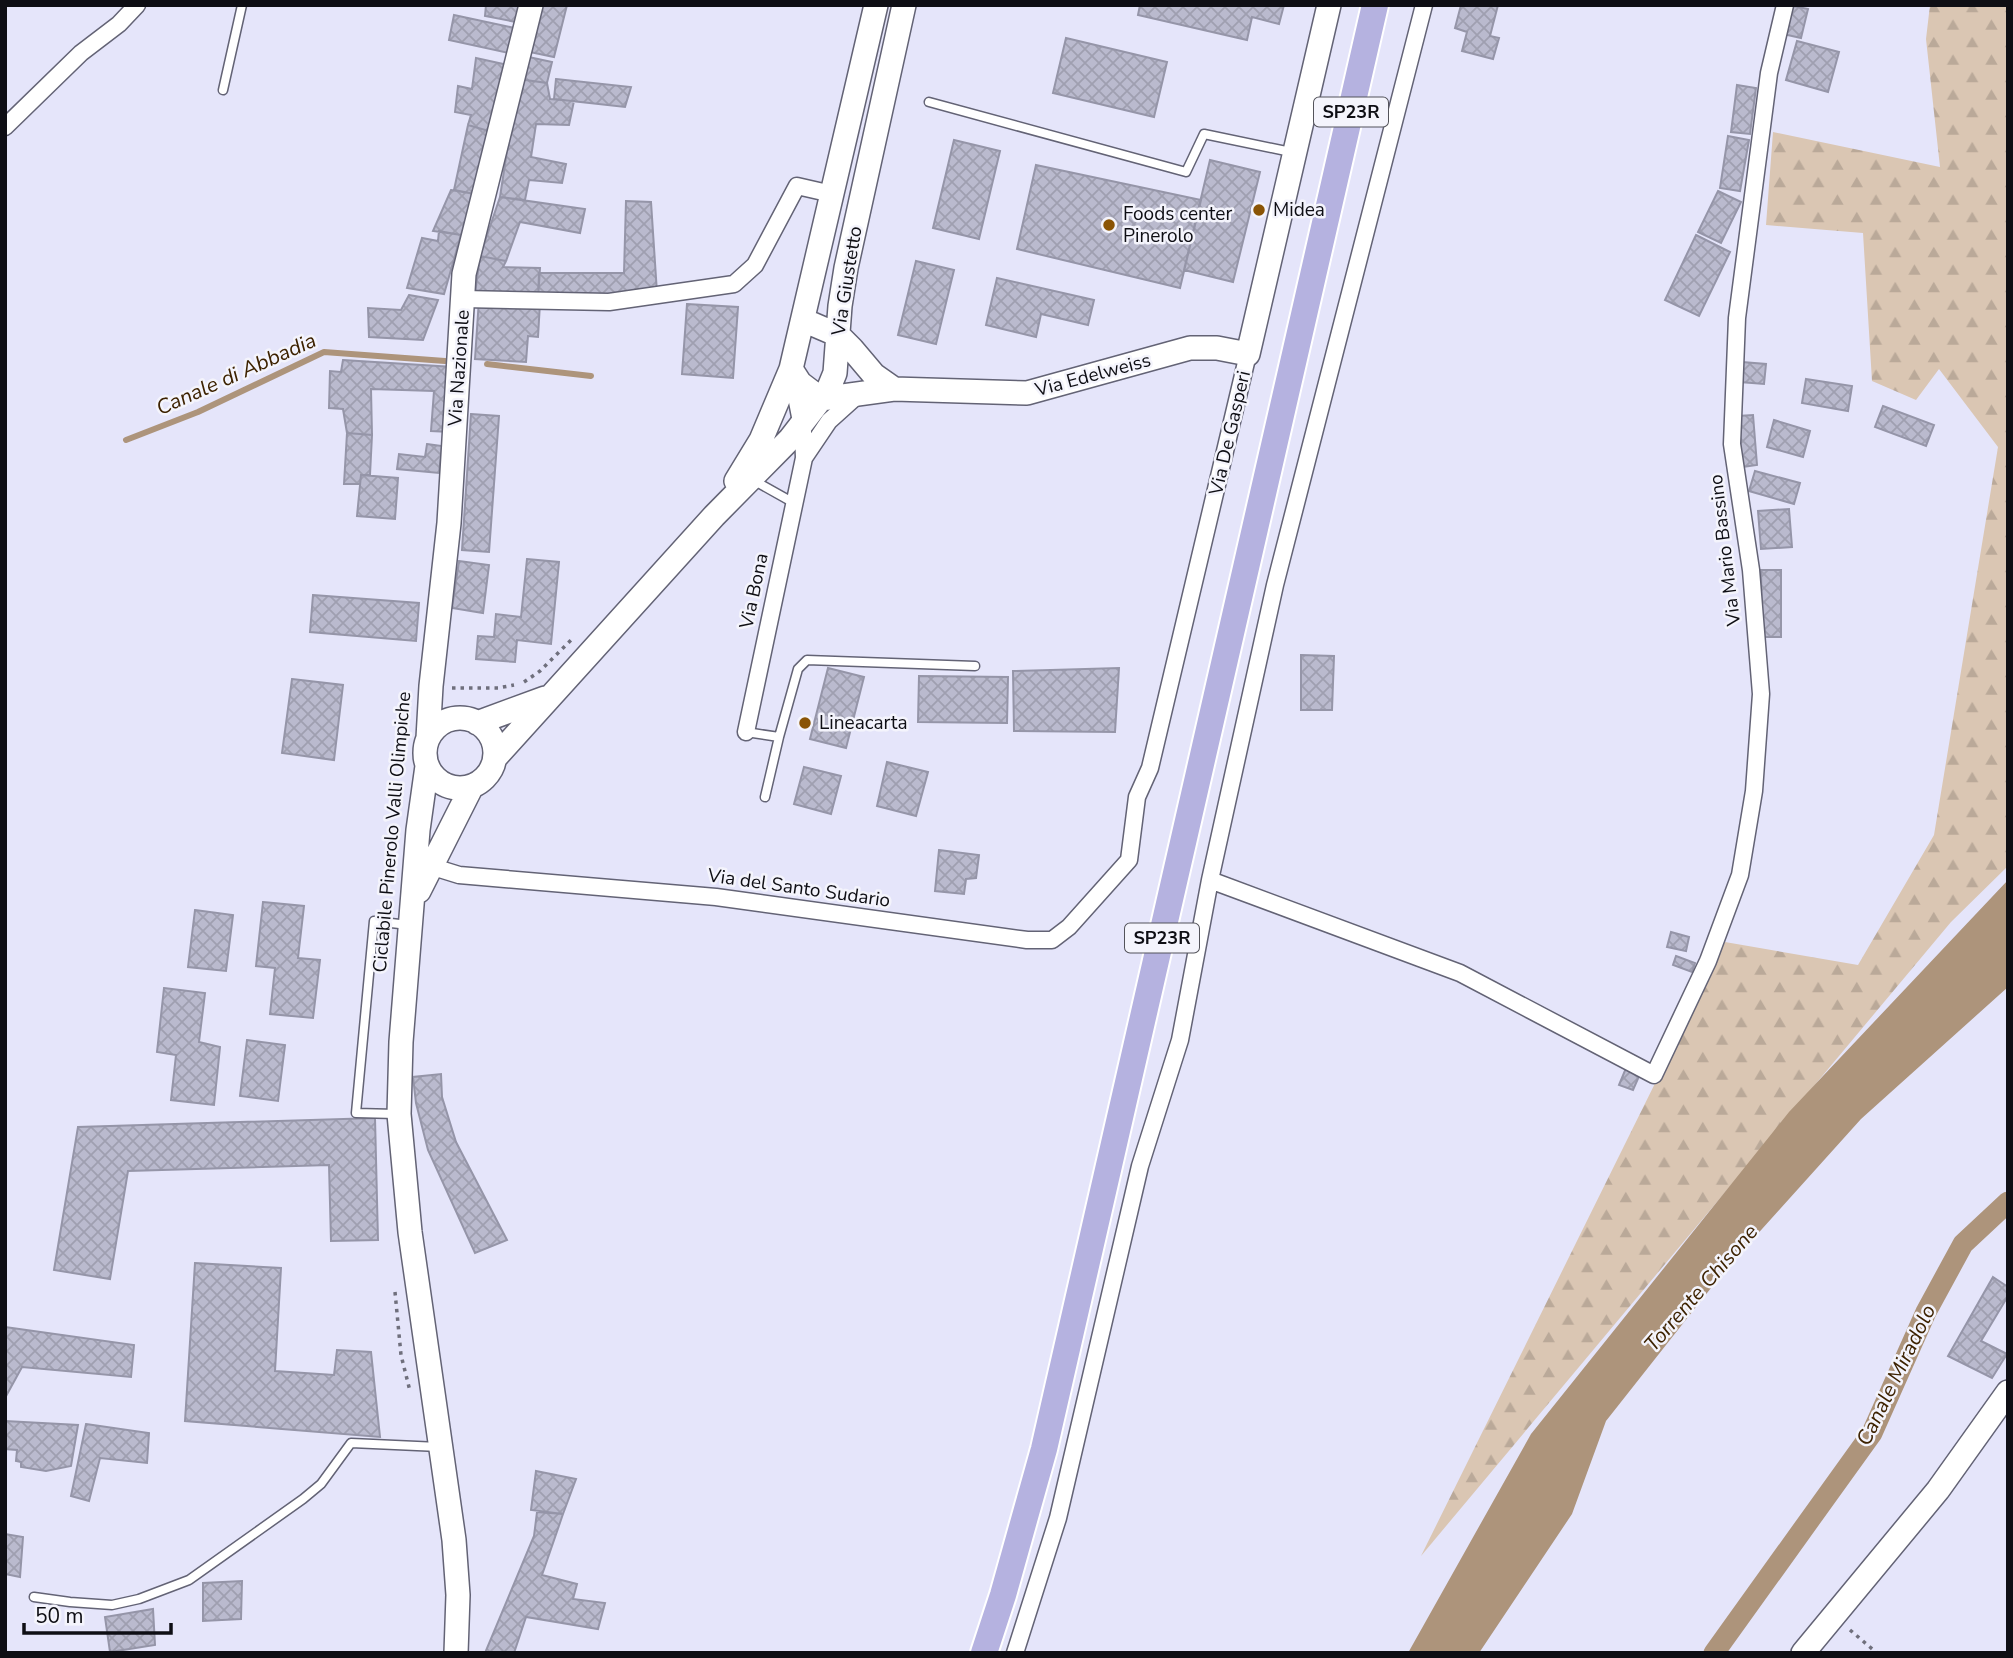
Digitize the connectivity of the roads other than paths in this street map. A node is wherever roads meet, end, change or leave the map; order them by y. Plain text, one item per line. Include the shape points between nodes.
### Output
1 (137, 5) edge
2 (242, 5) edge
3 (531, 5) edge
4 (876, 5) edge
5 (904, 5) edge
6 (1329, 5) edge
7 (1376, 5) edge
8 (1394, 5) edge
9 (1424, 5) edge
10 (1785, 5) edge
11 (223, 90) dead end
12 (929, 102) dead end
13 (5, 127) edge
14 (1294, 153) junction
15 (832, 194) junction
16 (1326, 220) junction
17 (464, 299) junction
18 (803, 320) junction
19 (838, 335) junction
20 (1248, 354) junction
21 (791, 369) junction
22 (894, 389) junction
23 (860, 394) junction
24 (821, 399) junction
25 (801, 424) junction
26 (804, 458) junction
27 (750, 479) junction
28 (794, 503) junction
29 (714, 516) junction
30 (975, 666) dead end
31 (437, 680) junction
32 (548, 697) junction
33 (470, 720) junction
34 (746, 732) joint
35 (779, 737) junction
36 (428, 738) junction
37 (495, 758) junction
38 (427, 766) junction
39 (472, 786) junction
40 (765, 797) dead end
41 (1129, 860) joint
42 (430, 866) junction
43 (1210, 880) junction
44 (412, 914) junction
45 (399, 1114) junction
46 (2008, 1392) edge
47 (441, 1447) junction
48 (34, 1597) dead end
49 (456, 1653) edge
50 (984, 1653) edge
51 (1014, 1653) edge
52 (1803, 1653) edge

1 - 13 street
2 - 11 lane
3 - 17 main road, Via Nazionale via 464,274
4 - 15 main road, Via Giustetto
5 - 19 main road, Via Giustetto via 846,268
6 - 14 main road, Via De Gasperi
7 - 16 main road, SP23R
8 - 16 main road via 1365,127
9 - 43 street via 1275,584
10 - 43 street, Via Mario Bassino via 1769,73 1737,318 1732,444 1751,570 1761,694 1754,791 1740,875 1708,961 1654,1075 1460,973
12 - 14 lane via 1186,172 1204,134
14 - 20 main road, Via De Gasperi
15 - 17 street via 797,186 755,265 734,284 609,302
15 - 18 main road, Via Giustetto
16 - 50 main road, SP23R via 1044,1449
17 - 31 main road, Via Nazionale
18 - 19 main road
18 - 21 main road, Via Giustetto
19 - 22 main road via 874,375
19 - 24 main road, Via Giustetto via 835,373
20 - 22 main road, Via Edelweiss via 1190,348 1027,393
20 - 41 street, Via De Gasperi via 1150,768 1137,797
21 - 24 main road via 800,383
21 - 25 street
21 - 29 main road, Via Giustetto via 761,440
22 - 23 main road, Via Edelweiss
23 - 24 main road, Via Edelweiss
23 - 26 street via 829,421
24 - 25 main road, Via Giustetto
25 - 26 street
25 - 27 main road, Via Giustetto
26 - 28 street, Via Bona
27 - 28 lane
27 - 29 main road, Via Giustetto
28 - 34 street, Via Bona
29 - 32 main road, Via Giustetto
30 - 35 lane via 807,660 798,669
31 - 33 main road via 444,700
31 - 36 main road, Via Nazionale
32 - 33 main road, Via Giustetto
32 - 37 main road, Via Giustetto
33 - 36 main road via 443,723
33 - 37 main road via 491,737
34 - 35 lane
35 - 40 lane
36 - 38 main road
37 - 39 main road via 487,775
38 - 39 main road via 441,783
38 - 44 main road
39 - 42 main road
41 - 42 street, Via del Santo Sudario via 1052,940 716,897 459,875
42 - 44 main road
43 - 51 street via 1180,1040 1140,1166 1058,1518
44 - 45 main road
44 - 45 lane via 374,921 356,1114
45 - 47 main road via 410,1232
46 - 52 main road via 1938,1490
47 - 48 lane via 351,1443 321,1484 303,1499 189,1580 166,1590 112,1605
47 - 49 main road via 454,1540

